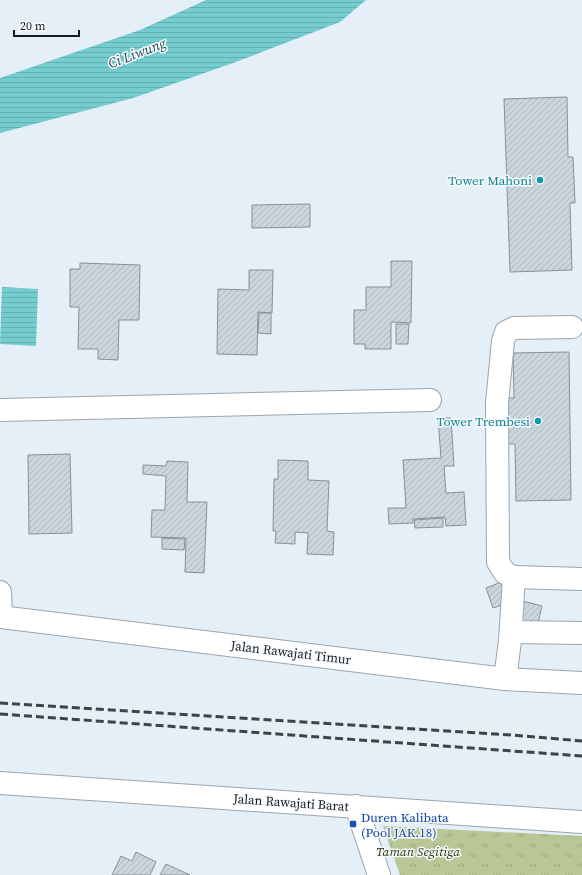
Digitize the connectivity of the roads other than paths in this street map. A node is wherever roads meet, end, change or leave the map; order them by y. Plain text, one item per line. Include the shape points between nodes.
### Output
1 (572, 327) dead end
2 (430, 400) dead end
3 (0, 410) edge
4 (514, 577) junction
5 (582, 580) edge
6 (0, 592) edge
7 (1, 617) edge
8 (511, 632) junction
9 (582, 633) edge
10 (505, 678) junction
11 (582, 683) edge
12 (0, 783) edge
13 (356, 806) junction
14 (582, 822) edge
15 (379, 875) edge

1 - 4 street via 514,328 506,332 503,341 497,403 498,562 505,573
2 - 3 street
4 - 5 street
4 - 8 street
6 - 7 street
7 - 10 street, Jalan Rawajati Timur
8 - 9 street
8 - 10 street
10 - 11 street, Jalan Rawajati Timur
12 - 13 street, Jalan Rawajati Barat
13 - 14 street, Jalan Rawajati Barat
13 - 15 street

